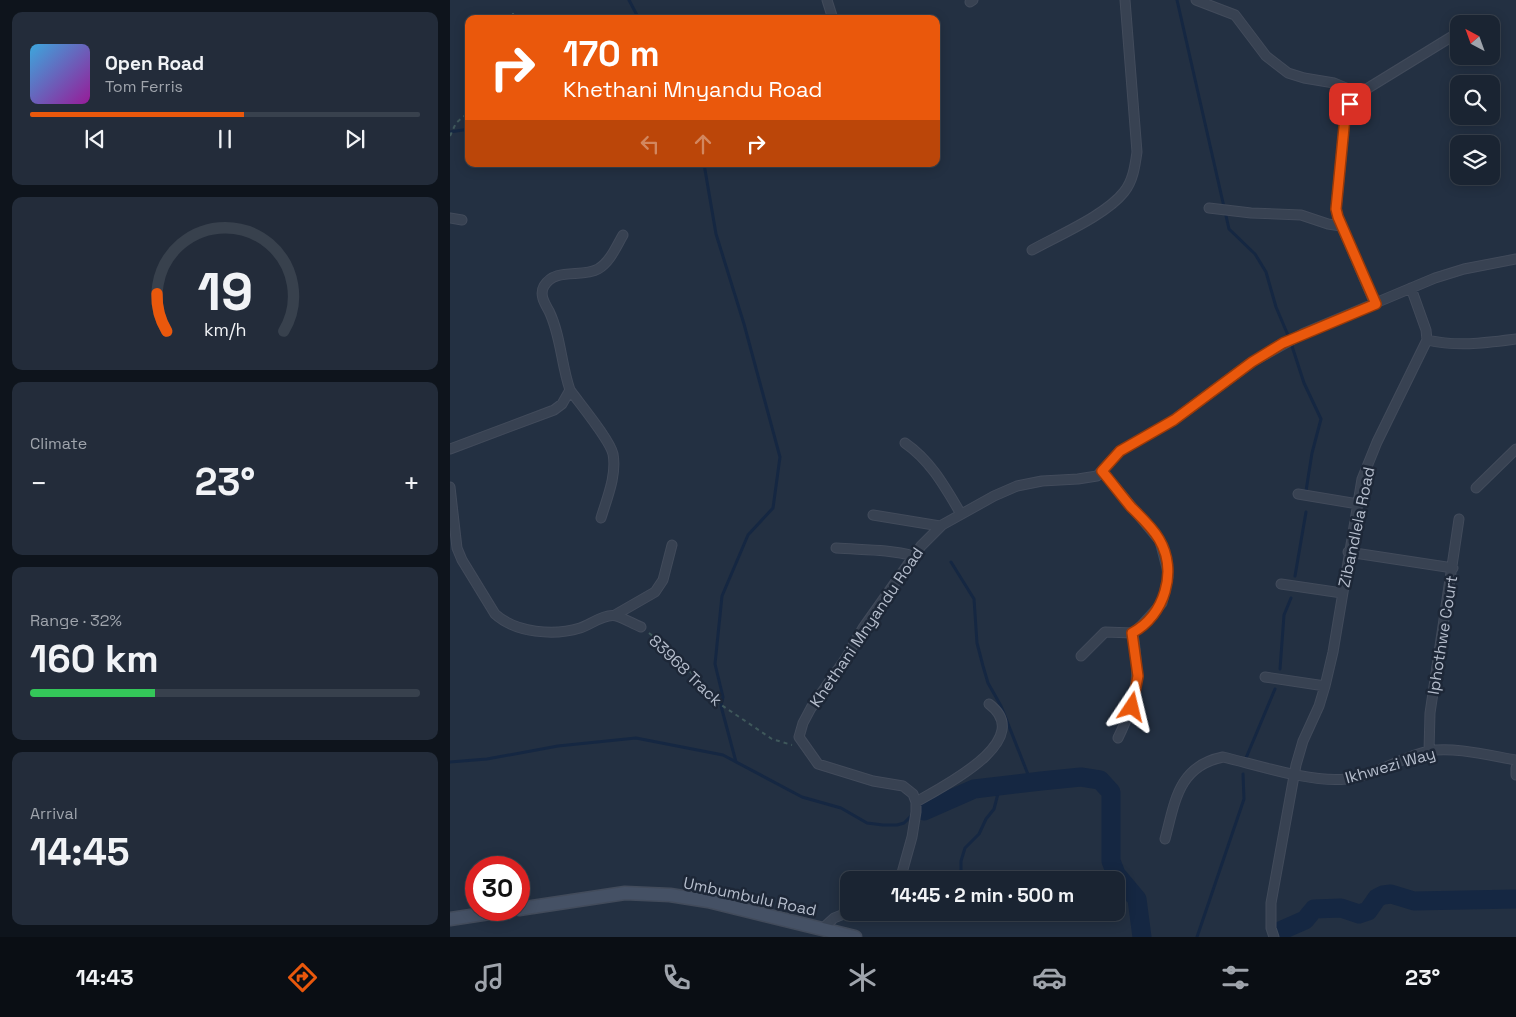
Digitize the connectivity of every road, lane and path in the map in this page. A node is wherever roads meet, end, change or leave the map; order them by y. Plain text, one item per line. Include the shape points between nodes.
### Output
1 (827, 0) edge
2 (1125, 0) edge
3 (1196, 0) edge
4 (833, 15) edge
5 (1450, 38) edge
6 (1357, 96) junction
7 (465, 115) edge
8 (450, 136) edge
9 (1209, 208) dead end
10 (450, 218) edge
11 (462, 220) dead end
12 (1342, 226) junction
13 (623, 235) dead end
14 (1032, 250) dead end
15 (1516, 259) edge
16 (1411, 288) junction
17 (1376, 304) junction
18 (1516, 339) edge
19 (1427, 340) junction
20 (570, 390) junction
21 (905, 443) dead end
22 (450, 449) edge
23 (1516, 449) edge
24 (1102, 471) junction
25 (450, 487) edge
26 (1476, 488) dead end
27 (1298, 494) dead end
28 (1358, 504) junction
29 (961, 514) junction
30 (873, 516) dead end
31 (601, 518) dead end
32 (1459, 519) dead end
33 (940, 526) junction
34 (672, 544) dead end
35 (836, 548) dead end
36 (1348, 552) junction
37 (914, 556) junction
38 (1452, 568) junction
39 (1281, 584) dead end
40 (1342, 593) junction
41 (615, 615) junction
42 (640, 627) joint
43 (1132, 633) junction
44 (1081, 656) dead end
45 (1265, 677) dead end
46 (1325, 686) junction
47 (989, 704) dead end
48 (1118, 738) dead end
49 (806, 748) junction
50 (1429, 751) junction
51 (1516, 760) edge
52 (1516, 768) edge
53 (1294, 774) junction
54 (1516, 775) edge
55 (916, 802) junction
56 (1166, 839) dead end
57 (903, 871) edge
58 (530, 907) edge
59 (840, 916) edge
60 (465, 918) edge
61 (450, 920) edge
62 (822, 928) junction
63 (838, 935) edge
64 (855, 937) edge
65 (1274, 937) edge

1 - 4 street
2 - 14 street via 1137,152 1134,170 1124,193 1106,208
3 - 6 street via 1235,15 1266,56 1288,73 1334,83
5 - 6 street
6 - 12 street via 1345,117 1336,200
7 - 8 path via 456,123
9 - 12 street via 1301,215
10 - 11 street
12 - 17 street
13 - 20 street via 606,263 596,270 562,275 543,287 542,299 552,318
15 - 16 street, Khethani Mnyandu Road via 1464,269
16 - 17 street, Khethani Mnyandu Road
16 - 19 street
17 - 24 street, Khethani Mnyandu Road via 1283,343 1174,420 1120,451
18 - 19 street via 1471,345
19 - 28 street, Zibandlela Road via 1370,457
20 - 22 street via 554,410
20 - 31 street via 613,452 612,478
21 - 29 street via 929,463
23 - 26 street
24 - 29 street, Khethani Mnyandu Road via 1089,478 1042,481 1005,490
24 - 43 street via 1160,541 1167,568 1162,603
25 - 41 street via 457,548 503,622 552,633 579,628
27 - 28 street
28 - 36 street, Zibandlela Road
29 - 33 street, Khethani Mnyandu Road
30 - 33 street
32 - 38 street, Iphothwe Court
33 - 37 street, Khethani Mnyandu Road
34 - 41 street via 663,580 655,592
35 - 37 street via 878,549
36 - 38 street
36 - 40 street, Zibandlela Road
37 - 49 street, Khethani Mnyandu Road via 878,604 811,708 799,738
38 - 50 street, Iphothwe Court via 1430,713
39 - 40 street
40 - 46 street, Zibandlela Road
41 - 42 street, 83968 Track
42 - 49 path, 83968 Track via 660,640 708,696 721,706 772,739
43 - 44 street via 1105,632
43 - 48 street via 1138,676 1135,697
45 - 46 street
46 - 53 street, Zibandlela Road via 1320,706 1298,753
47 - 55 street via 1002,722 996,744 960,777
49 - 55 street via 818,764 873,781 903,786
50 - 51 street, Ikhwezi Way via 1450,750
50 - 53 street, Ikhwezi Way via 1347,779
52 - 54 street
53 - 56 street via 1223,757 1201,766 1183,781 1177,792
53 - 65 street, Zibandlela Road via 1271,903
55 - 57 street via 912,837
58 - 62 main road, Umbumbulu Road via 625,893 670,895
59 - 62 street
60 - 61 main road
62 - 63 main road, Umbumbulu Road
63 - 64 main road, Umbumbulu Road

